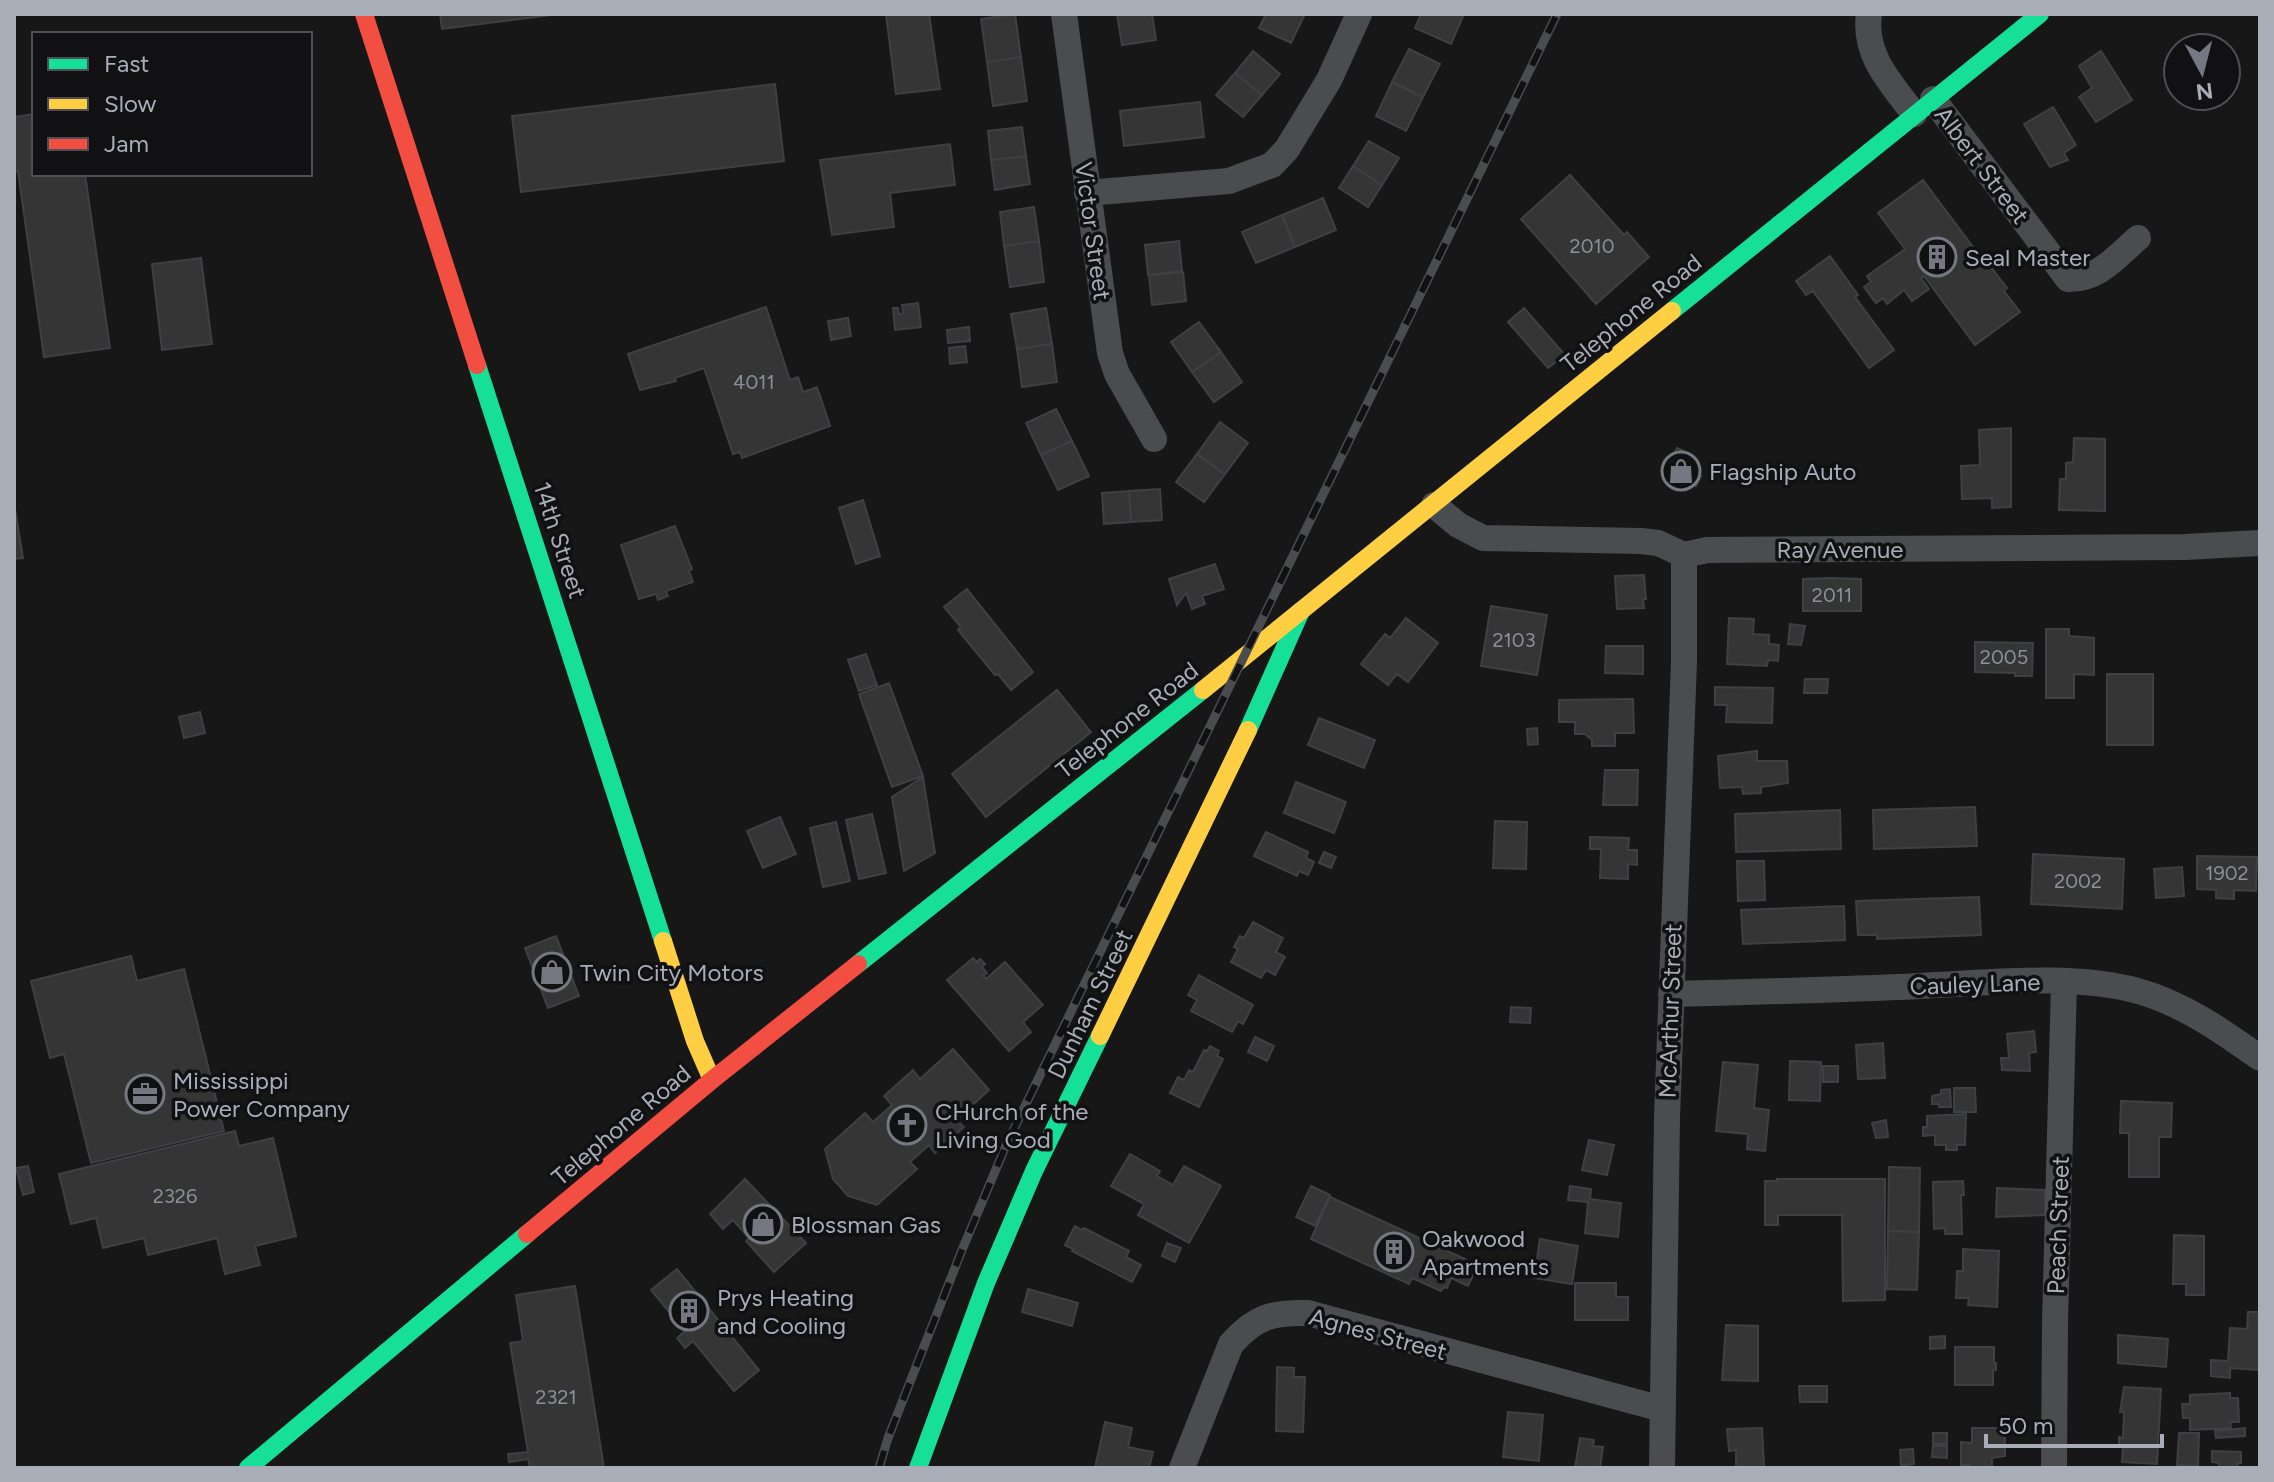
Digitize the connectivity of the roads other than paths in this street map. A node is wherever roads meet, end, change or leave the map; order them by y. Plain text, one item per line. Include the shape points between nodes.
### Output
1 (364, 14) edge
2 (1064, 14) edge
3 (1359, 14) edge
4 (1869, 14) edge
5 (2040, 14) edge
6 (1924, 106) junction
7 (1087, 193) junction
8 (2138, 238) dead end
9 (1154, 439) dead end
10 (1434, 505) junction
11 (2260, 543) edge
12 (1684, 555) junction
13 (1301, 611) junction
14 (2064, 983) junction
15 (1671, 994) junction
16 (2260, 1058) edge
17 (712, 1080) junction
18 (1662, 1409) junction
19 (248, 1468) edge
20 (918, 1468) edge
21 (1182, 1468) edge
22 (1662, 1468) edge
23 (2054, 1468) edge

1 - 17 main road, 14th Street via 695,1041
2 - 7 street, Victor Street
3 - 7 street via 1329,80 1272,165 1229,181
4 - 6 street via 1877,64
5 - 6 main road, Telephone Road
6 - 8 street, Albert Street via 2068,279 2095,274
6 - 10 main road, Telephone Road
7 - 9 street, Victor Street via 1110,353
10 - 12 street, Ray Avenue via 1483,538 1641,541
10 - 13 main road, Telephone Road
11 - 12 street, Ray Avenue via 1707,550
12 - 15 street, McArthur Street
13 - 17 main road, Telephone Road
13 - 20 main road, Dunham Street via 1241,747 1034,1171
14 - 15 street, Cauley Lane
14 - 16 street, Cauley Lane via 2104,985 2169,1001
14 - 23 street, Peach Street
15 - 18 street, McArthur Street
17 - 19 main road, Telephone Road
18 - 21 street, Agnes Street via 1308,1313 1282,1312 1245,1328 1231,1344
18 - 22 street, McArthur Street

